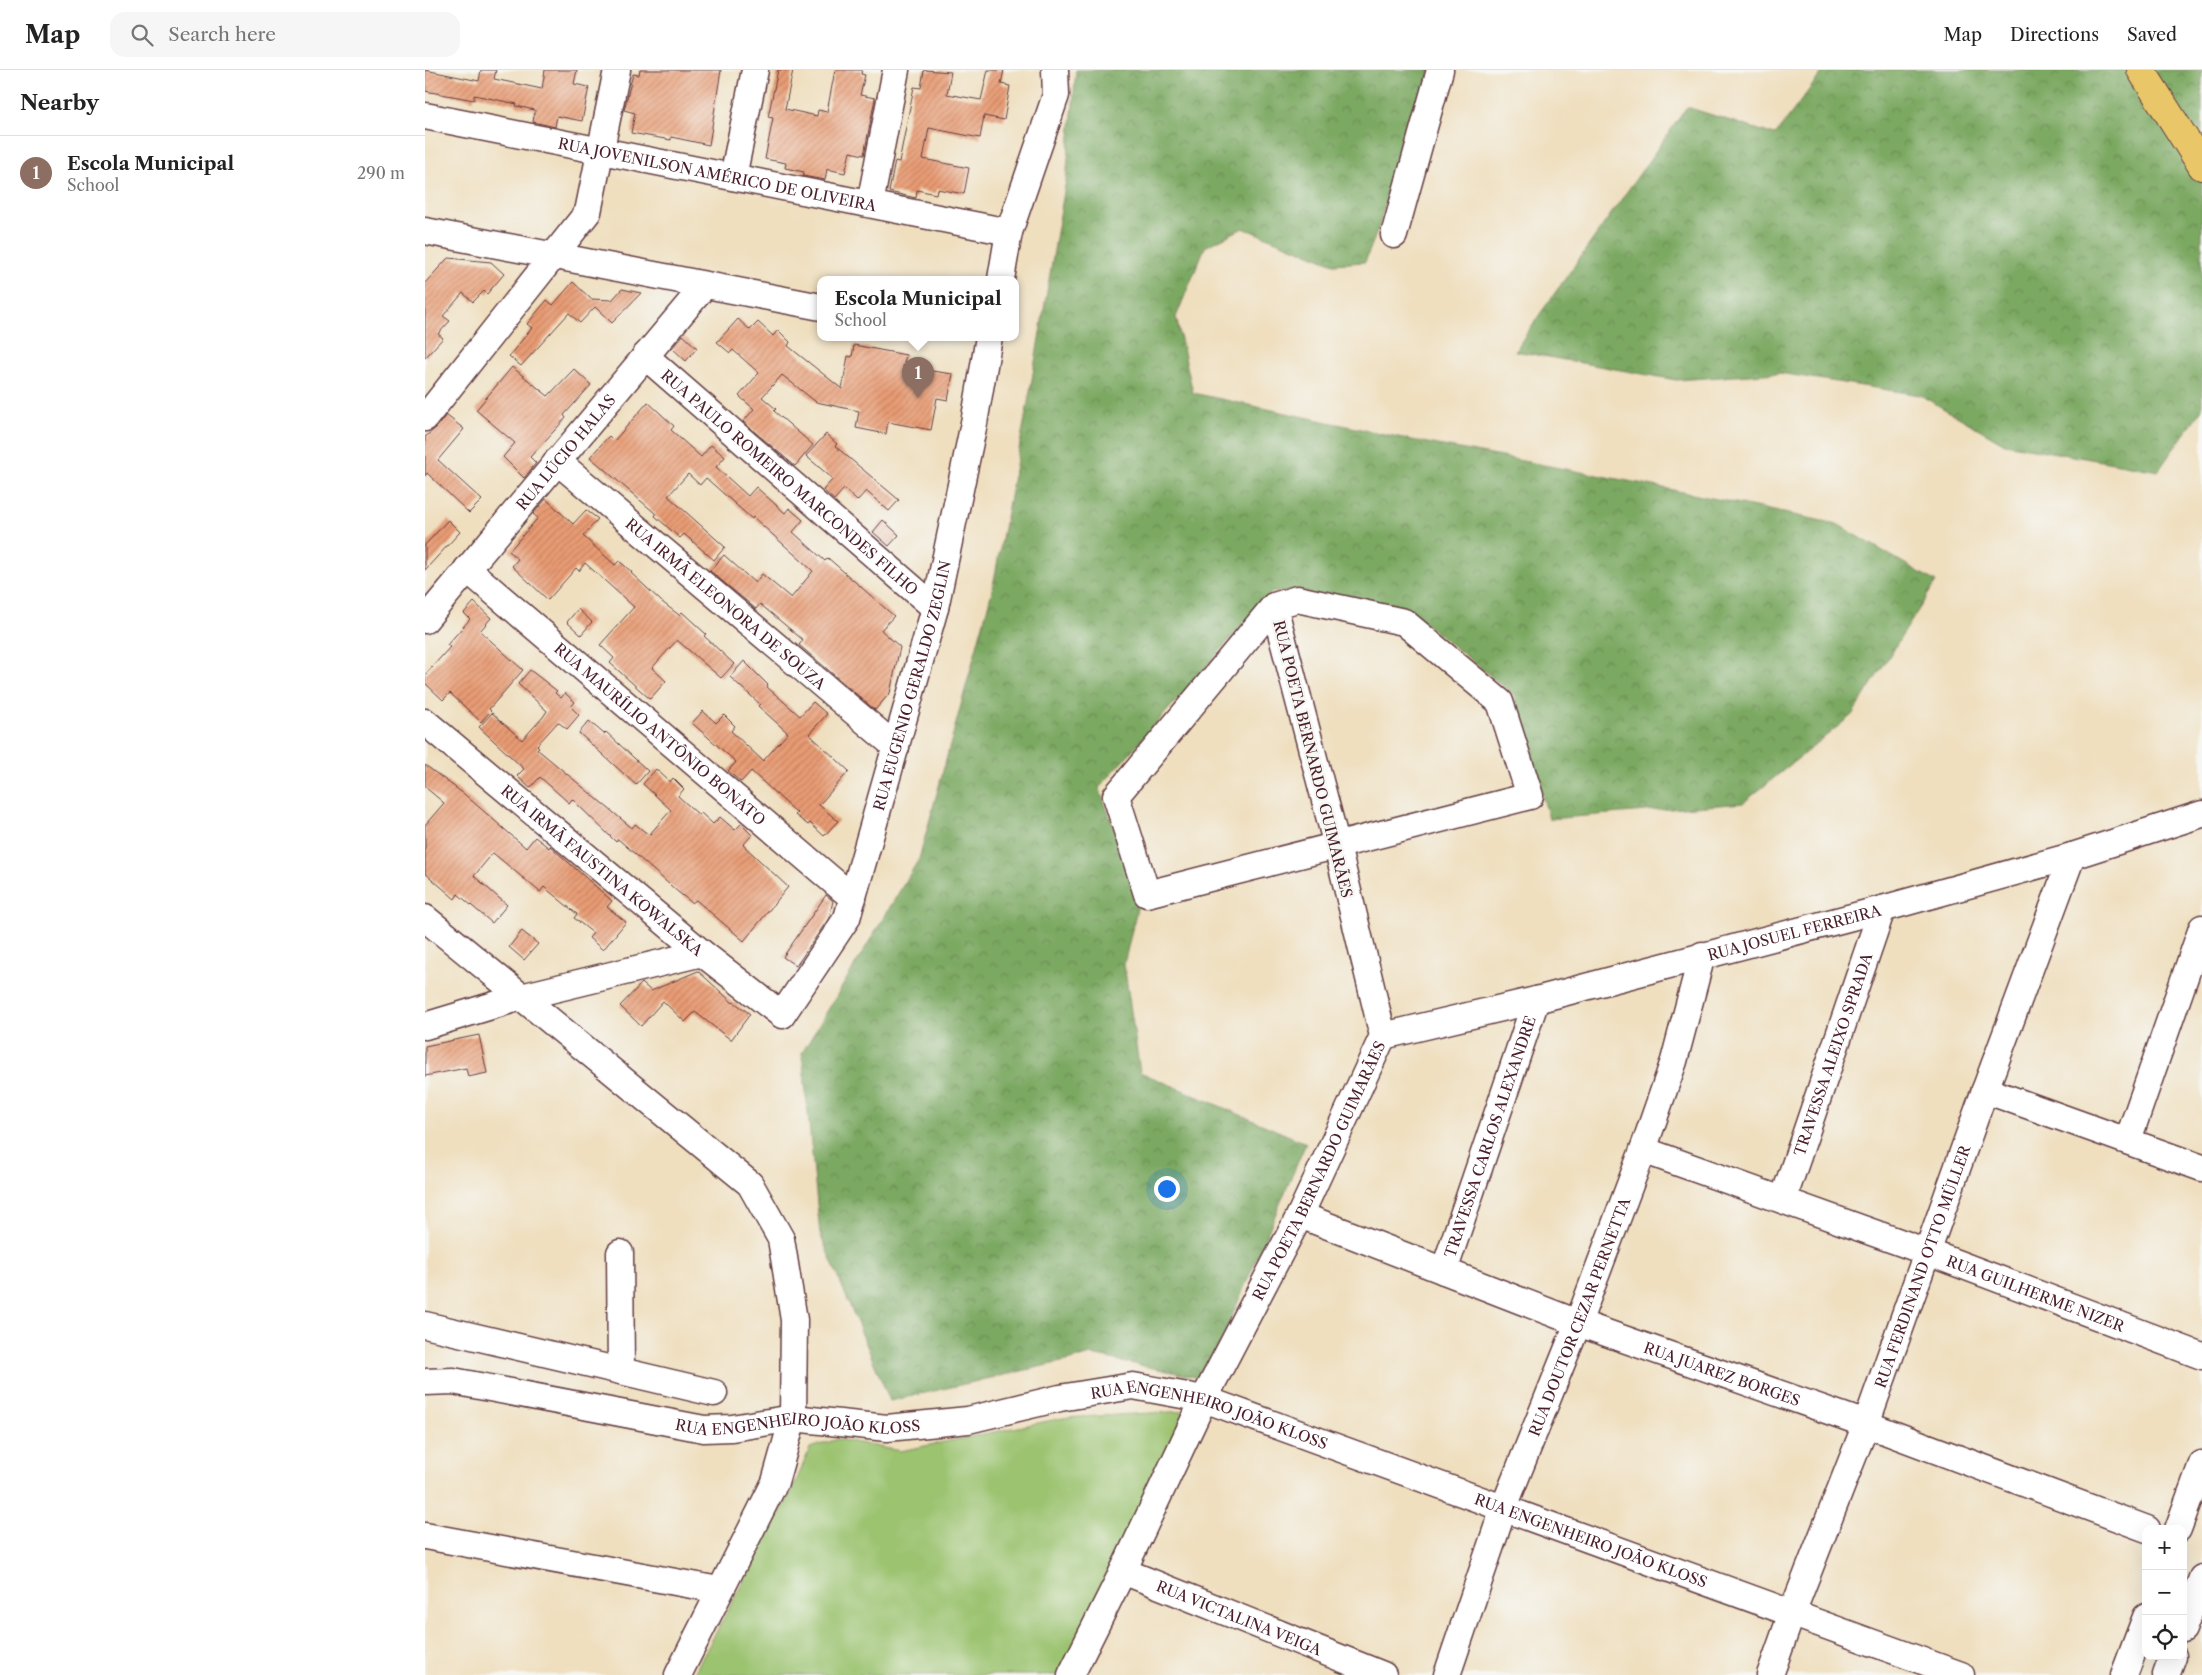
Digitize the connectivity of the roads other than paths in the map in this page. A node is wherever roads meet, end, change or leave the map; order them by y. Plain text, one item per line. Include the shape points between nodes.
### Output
1 (617, 70) edge
2 (755, 70) edge
3 (896, 70) edge
4 (1055, 70) edge
5 (1440, 70) edge
6 (2141, 70) edge
7 (425, 116) edge
8 (600, 151) junction
9 (2202, 166) edge
10 (733, 177) junction
11 (870, 204) junction
12 (425, 231) edge
13 (1009, 232) junction
14 (1394, 235) dead end
15 (553, 256) junction
16 (1002, 276) edge
17 (705, 285) junction
18 (817, 306) edge
19 (984, 341) edge
20 (645, 356) junction
21 (425, 418) edge
22 (557, 461) junction
23 (467, 569) junction
24 (1274, 606) junction
25 (935, 608) junction
26 (425, 620) edge
27 (425, 722) edge
28 (896, 747) junction
29 (2202, 814) edge
30 (1337, 846) junction
31 (2073, 856) junction
32 (853, 898) junction
33 (1881, 910) junction
34 (425, 918) edge
35 (2202, 928) edge
36 (702, 953) junction
37 (1703, 955) junction
38 (521, 997) junction
39 (1535, 1000) junction
40 (782, 1015) joint
41 (425, 1026) edge
42 (1383, 1036) junction
43 (1985, 1090) junction
44 (2128, 1140) junction
45 (1643, 1150) junction
46 (2202, 1168) edge
47 (1783, 1200) junction
48 (1299, 1215) junction
49 (1927, 1252) junction
50 (620, 1253) dead end
51 (1444, 1271) junction
52 (1578, 1323) junction
53 (425, 1325) edge
54 (2202, 1356) edge
55 (621, 1371) junction
56 (425, 1382) edge
57 (714, 1393) dead end
58 (1204, 1399) junction
59 (793, 1418) junction
60 (1866, 1424) junction
61 (2202, 1464) edge
62 (1504, 1507) junction
63 (2179, 1525) edge
64 (2142, 1527) edge
65 (425, 1536) edge
66 (1123, 1571) junction
67 (2202, 1578) edge
68 (719, 1590) junction
69 (1792, 1613) junction
70 (2187, 1618) edge
71 (2142, 1628) edge
72 (2172, 1660) edge
73 (678, 1675) edge
74 (1071, 1675) edge
75 (1383, 1675) edge
76 (1447, 1675) edge
77 (1770, 1675) edge
78 (1961, 1675) edge
79 (2124, 1675) edge
80 (2166, 1675) edge

1 - 8 street
2 - 10 street
3 - 11 street
4 - 13 street via 1056,95
5 - 14 street
6 - 9 main road
7 - 8 street, RUA JOVENILSON AMÉRICO DE OLIVEIRA
8 - 10 street, RUA JOVENILSON AMÉRICO DE OLIVEIRA
8 - 15 street via 588,212
10 - 11 street, RUA JOVENILSON AMÉRICO DE OLIVEIRA
11 - 13 street, RUA JOVENILSON AMÉRICO DE OLIVEIRA
12 - 15 street
13 - 16 street
15 - 17 street
15 - 21 street
17 - 18 street
17 - 20 street, RUA LÚCIO HALAS
19 - 25 street, RUA EUGENIO GERALDO ZEGLIN via 974,423
20 - 22 street, RUA LÚCIO HALAS
20 - 25 street, RUA PAULO ROMEIRO MARCONDES FILHO
22 - 23 street, RUA LÚCIO HALAS
22 - 28 street, RUA IRMÃ ELEONORA DE SOUZA
23 - 26 street, RUA LÚCIO HALAS
23 - 32 street, RUA MAURÍLIO ANTÔNIO BONATO
24 - 30 street, RUA POETA BERNARDO GUIMARÃES
24 - 30 street via 1116,796 1147,894
24 - 30 street via 1297,600 1404,622 1500,702 1530,796
25 - 28 street, RUA EUGENIO GERALDO ZEGLIN
27 - 36 street, RUA IRMÃ FAUSTINA KOWALSKA
28 - 32 street, RUA EUGENIO GERALDO ZEGLIN
29 - 31 street, RUA JOSUEL FERREIRA
30 - 42 street, RUA POETA BERNARDO GUIMARÃES
31 - 33 street, RUA JOSUEL FERREIRA
31 - 43 street, RUA FERDINAND OTTO MÜLLER
32 - 40 street, RUA EUGENIO GERALDO ZEGLIN via 847,918
33 - 37 street, RUA JOSUEL FERREIRA
33 - 47 street, TRAVESSA ALEIXO SPRADA
34 - 38 street
35 - 44 street
36 - 38 street
36 - 40 street, RUA IRMÃ FAUSTINA KOWALSKA
37 - 39 street, RUA JOSUEL FERREIRA
37 - 45 street, RUA DOUTOR CEZAR PERNETTA via 1674,1061
38 - 41 street
38 - 59 street via 750,1184 781,1239 794,1320
39 - 42 street, RUA JOSUEL FERREIRA
39 - 51 street, TRAVESSA CARLOS ALEXANDRE
42 - 48 street, RUA POETA BERNARDO GUIMARÃES
43 - 44 street
43 - 49 street, RUA FERDINAND OTTO MÜLLER
44 - 46 street
45 - 47 street, RUA GUILHERME NIZER
45 - 52 street, RUA DOUTOR CEZAR PERNETTA
47 - 49 street, RUA GUILHERME NIZER
48 - 51 street, RUA JUAREZ BORGES
48 - 58 street, RUA POETA BERNARDO GUIMARÃES
49 - 54 street, RUA GUILHERME NIZER
49 - 60 street, RUA FERDINAND OTTO MÜLLER
50 - 55 street
51 - 52 street, RUA JUAREZ BORGES
52 - 60 street, RUA JUAREZ BORGES
52 - 62 street, RUA DOUTOR CEZAR PERNETTA
53 - 55 street, RUA ENGENHEIRO JOÃO KLOSS
55 - 57 street, RUA ENGENHEIRO JOÃO KLOSS
56 - 59 street, RUA ENGENHEIRO JOÃO KLOSS via 453,1381 705,1429
58 - 59 street, RUA ENGENHEIRO JOÃO KLOSS via 1133,1386 1060,1398 968,1420 887,1428
58 - 62 street, RUA ENGENHEIRO JOÃO KLOSS
58 - 66 street, RUA POETA BERNARDO GUIMARÃES
59 - 68 street via 775,1482
60 - 64 street, RUA JUAREZ BORGES
60 - 69 street, RUA FERDINAND OTTO MÜLLER
61 - 63 street
62 - 69 street, RUA ENGENHEIRO JOÃO KLOSS
62 - 76 street, RUA DOUTOR CEZAR PERNETTA
65 - 68 street
66 - 74 street, RUA POETA BERNARDO GUIMARÃES
66 - 75 street, RUA VICTALINA VEIGA
67 - 70 street
68 - 73 street
69 - 77 street, RUA FERDINAND OTTO MÜLLER
69 - 78 street, RUA ENGENHEIRO JOÃO KLOSS
71 - 79 street
72 - 80 street

